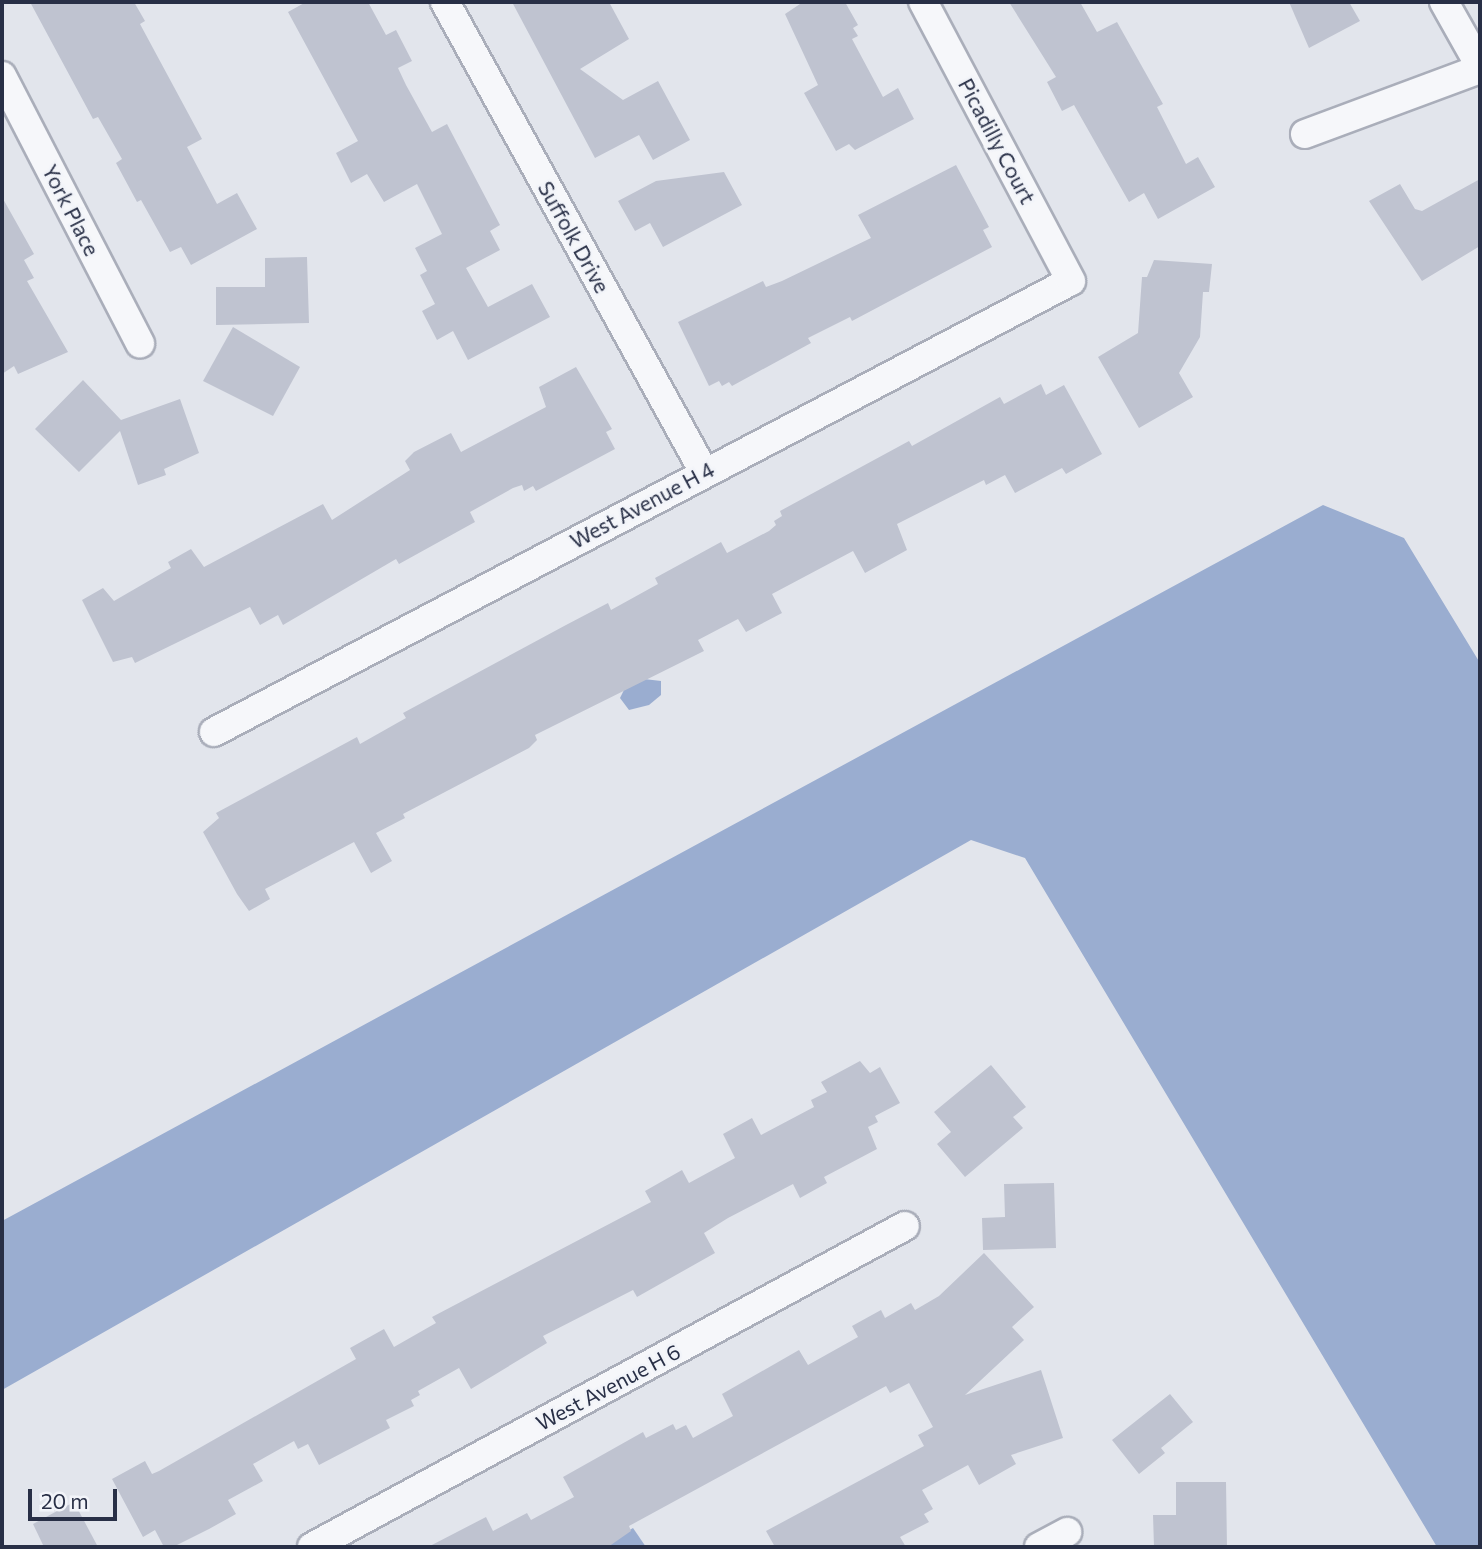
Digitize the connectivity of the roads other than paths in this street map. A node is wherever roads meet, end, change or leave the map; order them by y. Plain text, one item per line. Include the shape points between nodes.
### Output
1 (445, 2) edge
2 (923, 2) edge
3 (1444, 2) edge
4 (1480, 67) edge
5 (2, 76) edge
6 (1305, 134) dead end
7 (1071, 281) joint
8 (140, 343) dead end
9 (704, 472) junction
10 (214, 732) dead end
11 (905, 1226) dead end
12 (1068, 1532) dead end
13 (312, 1547) edge
14 (1039, 1547) edge

1 - 9 street, Suffolk Drive
2 - 7 street, Picadilly Court
3 - 4 street
4 - 6 street
5 - 8 street, York Place
7 - 9 street, West Avenue H 4
9 - 10 street, West Avenue H 4
11 - 13 street, West Avenue H 6
12 - 14 street

